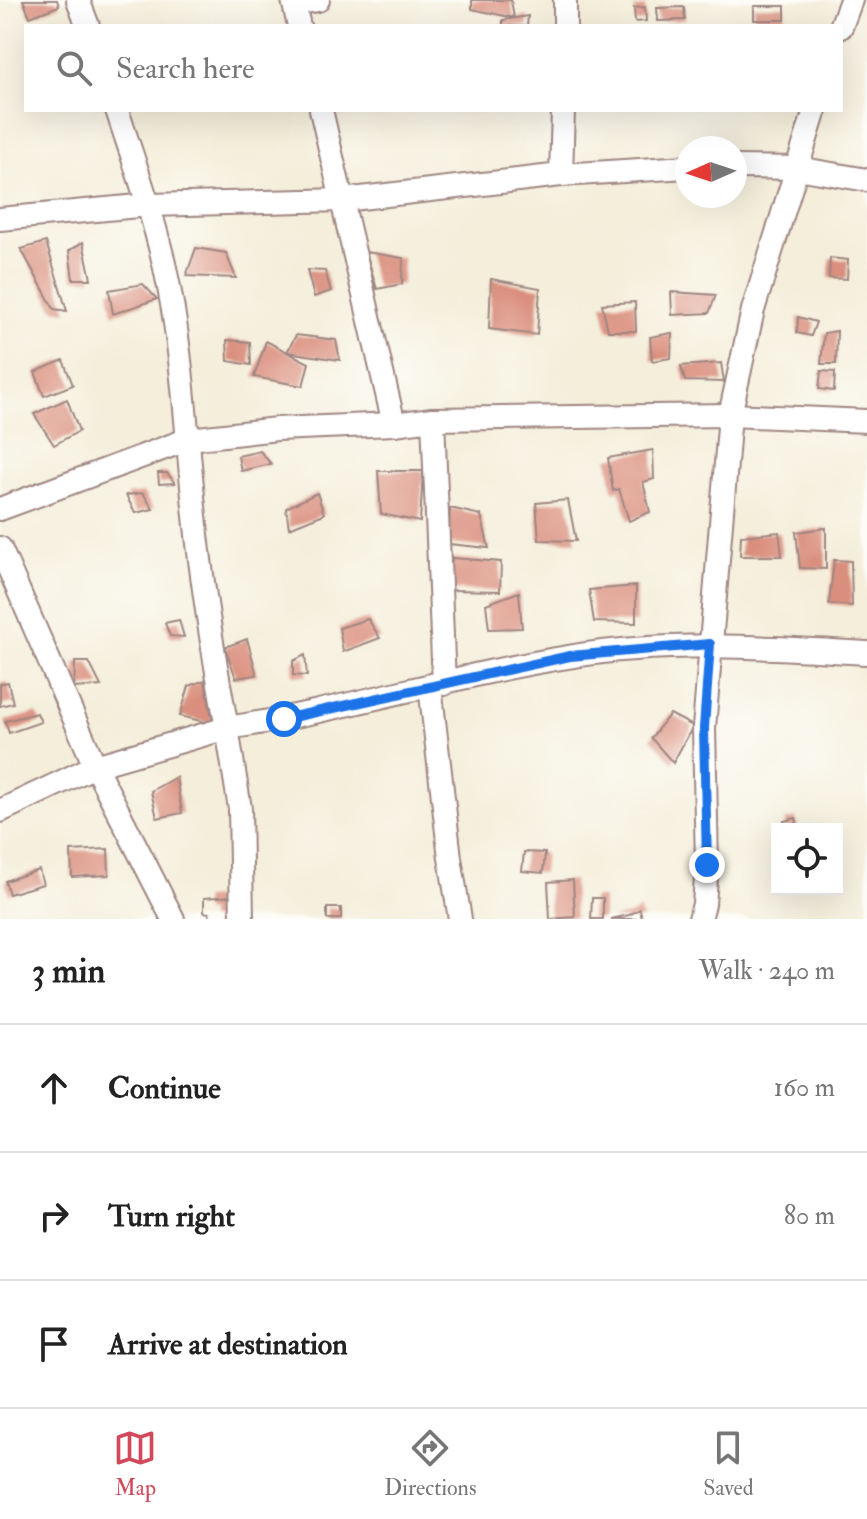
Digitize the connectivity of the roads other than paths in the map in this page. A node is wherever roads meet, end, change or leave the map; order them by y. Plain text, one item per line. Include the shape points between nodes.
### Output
1 (78, 0) edge
2 (318, 0) edge
3 (565, 0) edge
4 (851, 0) edge
5 (295, 10) edge
6 (87, 24) edge
7 (565, 24) edge
8 (842, 24) edge
9 (118, 112) edge
10 (321, 112) edge
11 (563, 112) edge
12 (814, 112) edge
13 (747, 167) edge
14 (675, 168) edge
15 (797, 168) junction
16 (561, 175) junction
17 (867, 180) edge
18 (343, 200) junction
19 (149, 205) junction
20 (0, 219) edge
21 (730, 415) junction
22 (433, 419) junction
23 (867, 421) edge
24 (394, 424) junction
25 (189, 439) junction
26 (0, 509) edge
27 (0, 548) edge
28 (710, 644) junction
29 (867, 653) edge
30 (437, 685) junction
31 (227, 728) junction
32 (95, 766) junction
33 (0, 811) edge
34 (173, 919) edge
35 (242, 919) edge
36 (460, 919) edge
37 (700, 919) edge

1 - 6 street
2 - 5 street
3 - 7 street
4 - 8 street
9 - 19 street
10 - 18 street
11 - 16 street
12 - 15 street
13 - 15 street
14 - 16 street
15 - 17 street
15 - 21 street via 753,310
16 - 18 street
18 - 19 street
18 - 24 street
19 - 20 street
19 - 25 street via 165,269
21 - 22 street
21 - 23 street
21 - 28 street
22 - 24 street
22 - 30 street
24 - 25 street
25 - 26 street
25 - 31 street via 197,532
27 - 32 street
28 - 29 street
28 - 30 street via 570,656
28 - 37 street via 704,728 707,865
30 - 31 street
30 - 36 street
31 - 32 street
31 - 35 street via 240,809
32 - 33 street
32 - 34 street

